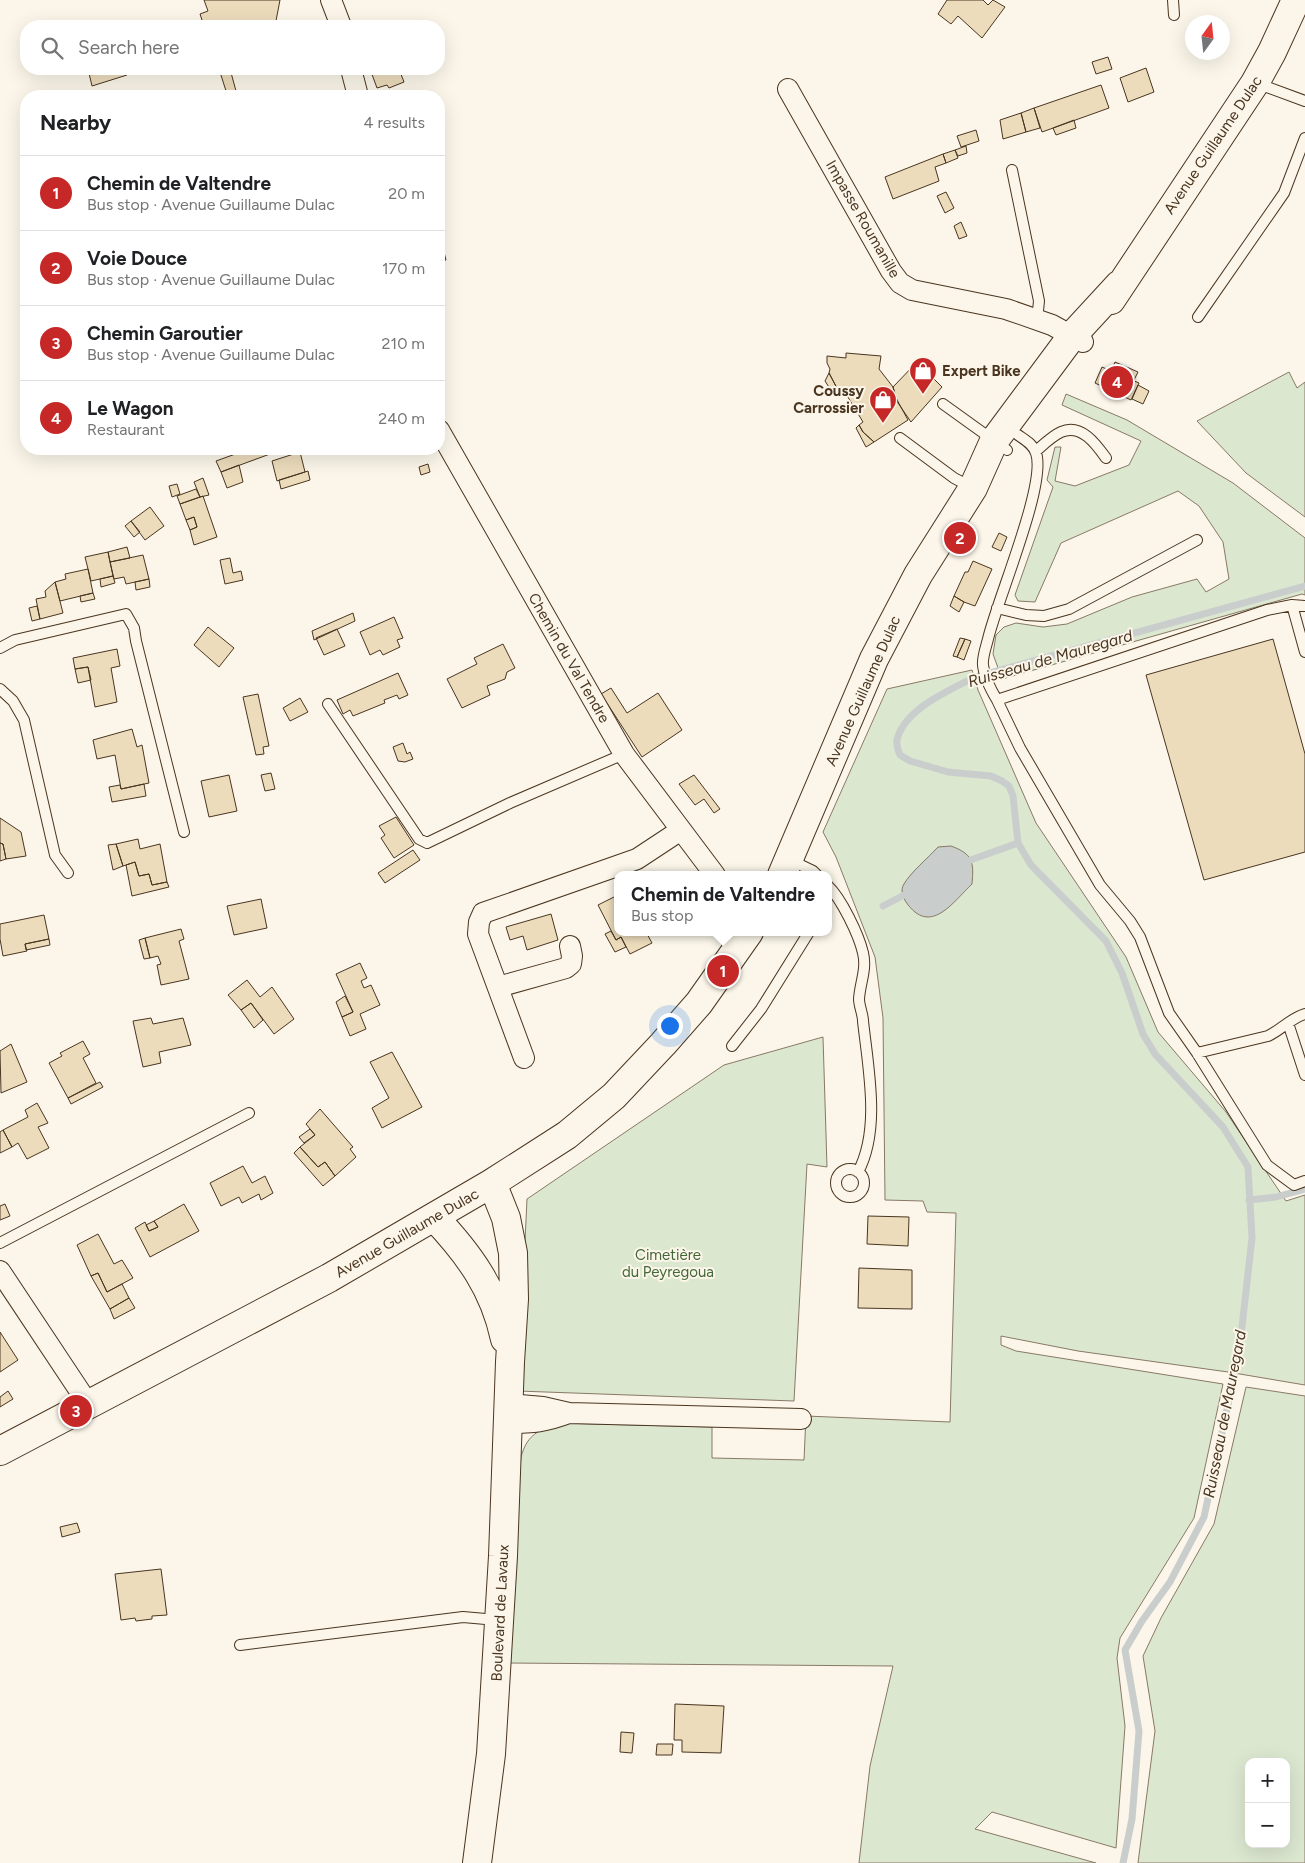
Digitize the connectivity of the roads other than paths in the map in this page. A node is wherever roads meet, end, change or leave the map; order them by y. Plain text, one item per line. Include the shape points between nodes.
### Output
1 (331, 0) edge
2 (1173, 0) edge
3 (1296, 0) edge
4 (1174, 15) dead end
5 (339, 20) edge
6 (353, 75) edge
7 (1255, 83) junction
8 (788, 89) dead end
9 (356, 90) edge
10 (1305, 101) edge
11 (1305, 138) edge
12 (1012, 170) dead end
13 (1198, 317) dead end
14 (1037, 320) junction
15 (1078, 339) junction
16 (943, 404) dead end
17 (900, 438) dead end
18 (445, 441) edge
19 (1014, 444) junction
20 (1106, 458) dead end
21 (972, 488) junction
22 (1196, 540) dead end
23 (1292, 605) junction
24 (1305, 606) edge
25 (997, 608) junction
26 (0, 648) edge
27 (1305, 652) edge
28 (0, 689) edge
29 (997, 700) junction
30 (328, 704) dead end
31 (624, 754) junction
32 (681, 830) junction
33 (184, 832) dead end
34 (786, 867) edge
35 (712, 871) edge
36 (805, 871) edge
37 (68, 873) dead end
38 (832, 890) edge
39 (746, 936) edge
40 (807, 936) edge
41 (570, 946) dead end
42 (498, 987) junction
43 (1305, 1014) edge
44 (1288, 1023) junction
45 (732, 1046) dead end
46 (1196, 1053) junction
47 (524, 1058) dead end
48 (1305, 1075) edge
49 (250, 1113) dead end
50 (858, 1172) dead end
51 (1305, 1181) edge
52 (492, 1183) junction
53 (434, 1217) junction
54 (0, 1243) edge
55 (513, 1275) junction
56 (483, 1279) junction
57 (4, 1282) edge
58 (510, 1362) junction
59 (89, 1405) junction
60 (508, 1413) junction
61 (801, 1419) dead end
62 (0, 1451) edge
63 (500, 1620) junction
64 (240, 1645) dead end
65 (477, 1863) edge

1 - 5 street
2 - 4 lane
3 - 7 main road, Avenue Guillaume Dulac
6 - 9 street
7 - 10 lane
7 - 15 main road, Avenue Guillaume Dulac via 1119,285
8 - 14 street, Impasse Roumanille via 900,283 912,290 1006,309
11 - 13 lane via 1284,194
12 - 14 lane via 1039,301
14 - 15 street, Impasse Roumanille
15 - 19 main road, Avenue Guillaume Dulac
16 - 19 lane
17 - 21 lane
18 - 31 street, Chemin du Val Tendre
19 - 20 lane via 1076,430 1096,443
19 - 21 main road, Avenue Guillaume Dulac
19 - 25 lane via 1039,464 1037,480
21 - 34 main road, Avenue Guillaume Dulac via 918,575 874,659
22 - 25 lane via 1070,609 1044,616
23 - 24 lane
23 - 27 lane
23 - 29 lane via 1266,610
25 - 29 lane via 982,664
26 - 33 lane via 15,640 126,614 134,628
28 - 37 lane via 14,701 24,720 55,855
29 - 46 lane via 1020,748 1100,885 1140,936 1170,1014
30 - 31 lane via 419,839 427,843
31 - 32 street, Chemin du Val Tendre
32 - 35 street, Chemin du Val Tendre
32 - 42 street via 637,859 483,913 478,934
34 - 36 lane
38 - 50 lane via 864,953 859,999 871,1104 868,1149
39 - 52 main road, Avenue Guillaume Dulac via 699,1003 614,1096 567,1135
40 - 45 lane via 761,1010
41 - 42 street via 571,964 566,968
42 - 47 street
43 - 44 lane
44 - 46 lane via 1268,1036
44 - 48 lane
46 - 51 lane via 1267,1165 1294,1185
49 - 54 lane
52 - 53 main road, Avenue Guillaume Dulac
52 - 55 main road, Boulevard de Lavaux via 506,1218 513,1252
53 - 56 main road, Boulevard de Lavaux via 459,1243
53 - 59 main road, Avenue Guillaume Dulac via 329,1278
55 - 56 main road
55 - 58 main road, Boulevard de Lavaux
56 - 58 main road, Boulevard de Lavaux via 500,1315
57 - 59 street
58 - 60 main road, Boulevard de Lavaux
59 - 62 main road, Avenue Guillaume Dulac
60 - 61 street via 543,1407 569,1413
60 - 63 main road, Boulevard de Lavaux
63 - 64 lane via 463,1617
63 - 65 main road, Boulevard de Lavaux via 491,1754

